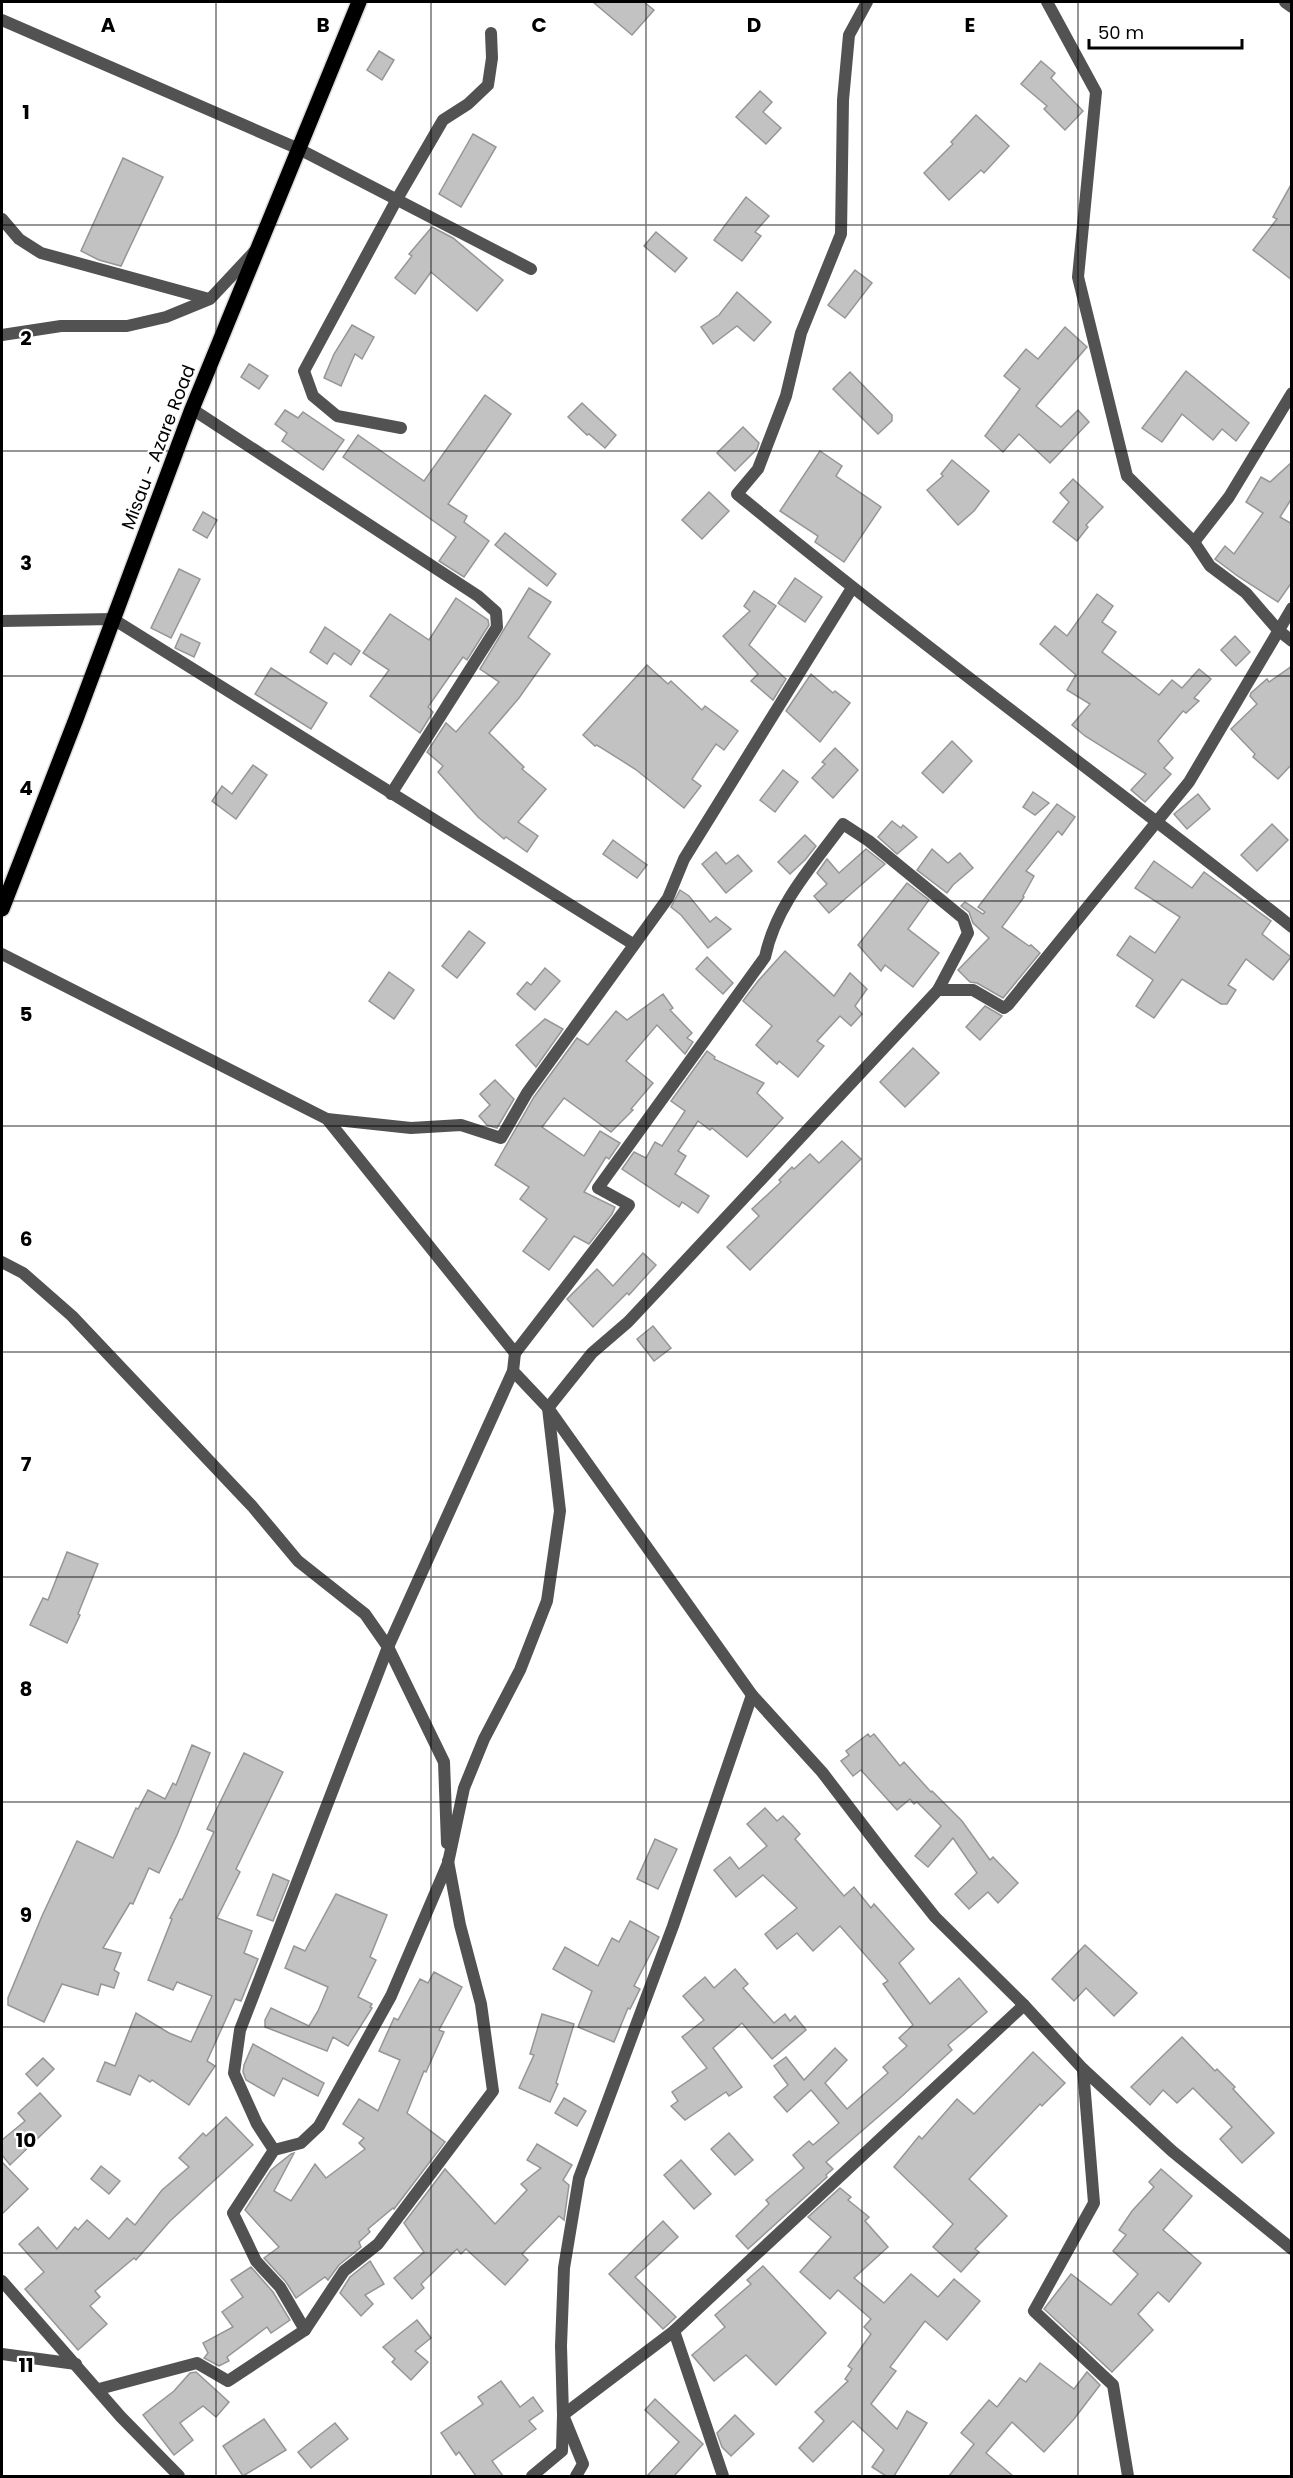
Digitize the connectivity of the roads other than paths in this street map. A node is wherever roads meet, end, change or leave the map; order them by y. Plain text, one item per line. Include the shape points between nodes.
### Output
1 (359, 2) edge
2 (867, 2) edge
3 (1047, 2) edge
4 (1285, 2) edge
5 (1292, 7) edge
6 (2, 20) edge
7 (491, 33) dead end
8 (299, 149) junction
9 (397, 199) junction
10 (2, 219) edge
11 (257, 249) junction
12 (531, 268) dead end
13 (210, 299) junction
14 (2, 335) edge
15 (1292, 393) edge
16 (192, 409) junction
17 (401, 428) dead end
18 (1194, 542) junction
19 (852, 588) junction
20 (1292, 608) edge
21 (113, 619) junction
22 (2, 621) edge
23 (1278, 630) junction
24 (1292, 641) edge
25 (391, 794) junction
26 (1157, 821) junction
27 (3, 903) edge
28 (1292, 927) edge
29 (633, 944) junction
30 (2, 954) edge
31 (938, 990) junction
32 (327, 1119) junction
33 (2, 1262) edge
34 (515, 1353) junction
35 (513, 1371) junction
36 (548, 1408) junction
37 (388, 1647) junction
38 (752, 1695) junction
39 (448, 1863) junction
40 (1024, 2005) junction
41 (1083, 2069) junction
42 (274, 2150) junction
43 (1292, 2249) edge
44 (2, 2281) edge
45 (305, 2330) junction
46 (674, 2331) junction
47 (2, 2355) edge
48 (76, 2364) junction
49 (99, 2389) junction
50 (563, 2415) junction
51 (180, 2476) edge
52 (532, 2476) edge
53 (576, 2476) edge
54 (723, 2476) edge
55 (1128, 2476) edge

1 - 8 main road, Misau - Azare Road
2 - 19 street via 849,35 843,100 841,234 801,333 786,396 758,469 736,494
3 - 18 street via 1096,92 1078,276 1127,476
4 - 5 street
6 - 8 street
7 - 9 street via 488,85 443,120
8 - 9 street
8 - 11 main road, Misau - Azare Road
9 - 12 street
9 - 17 street via 304,371 313,396 336,417
10 - 13 street via 19,239 41,253
11 - 13 street
11 - 16 main road, Misau - Azare Road
13 - 14 street via 166,317 127,326 61,326
15 - 18 street via 1229,497
16 - 21 main road, Misau - Azare Road
16 - 25 street via 478,596 496,612 497,627
18 - 23 street via 1210,566 1246,592
19 - 26 street
19 - 29 street via 684,859 668,898
20 - 23 street
21 - 22 street
21 - 25 street
21 - 27 main road, Misau - Azare Road
23 - 24 street
23 - 26 street via 1189,782
25 - 29 street
26 - 28 street
26 - 31 street via 1008,1005 1004,1008 973,990
29 - 32 street via 527,1093 501,1138 461,1125 411,1128
30 - 32 street
31 - 34 street via 968,933 963,918 843,824 781,908 770,932 765,957 598,1188 628,1205
31 - 36 street via 651,1298 591,1353
32 - 34 street
33 - 37 street via 22,1273 72,1316 252,1506 298,1561 365,1614
34 - 35 street
35 - 36 street
35 - 37 street
36 - 38 street
36 - 39 street via 560,1511 547,1601 464,1788
37 - 39 street via 444,1762
37 - 42 street via 240,2030 234,2073 257,2124
38 - 40 street via 822,1772 935,1917
38 - 50 street via 673,1926 579,2178 564,2268
39 - 42 street via 391,1996 319,2126 301,2143
39 - 45 street via 482,2004 493,2091 378,2244 344,2271
40 - 41 street
40 - 46 street
41 - 43 street via 1172,2151
41 - 55 street via 1094,2203 1034,2311 1113,2385
42 - 45 street via 233,2212 256,2260 280,2287
44 - 48 street
45 - 49 street via 228,2381 197,2363
46 - 50 street
46 - 54 street
47 - 48 street
48 - 49 street
49 - 51 street
50 - 52 street via 562,2451
50 - 53 street via 583,2464

